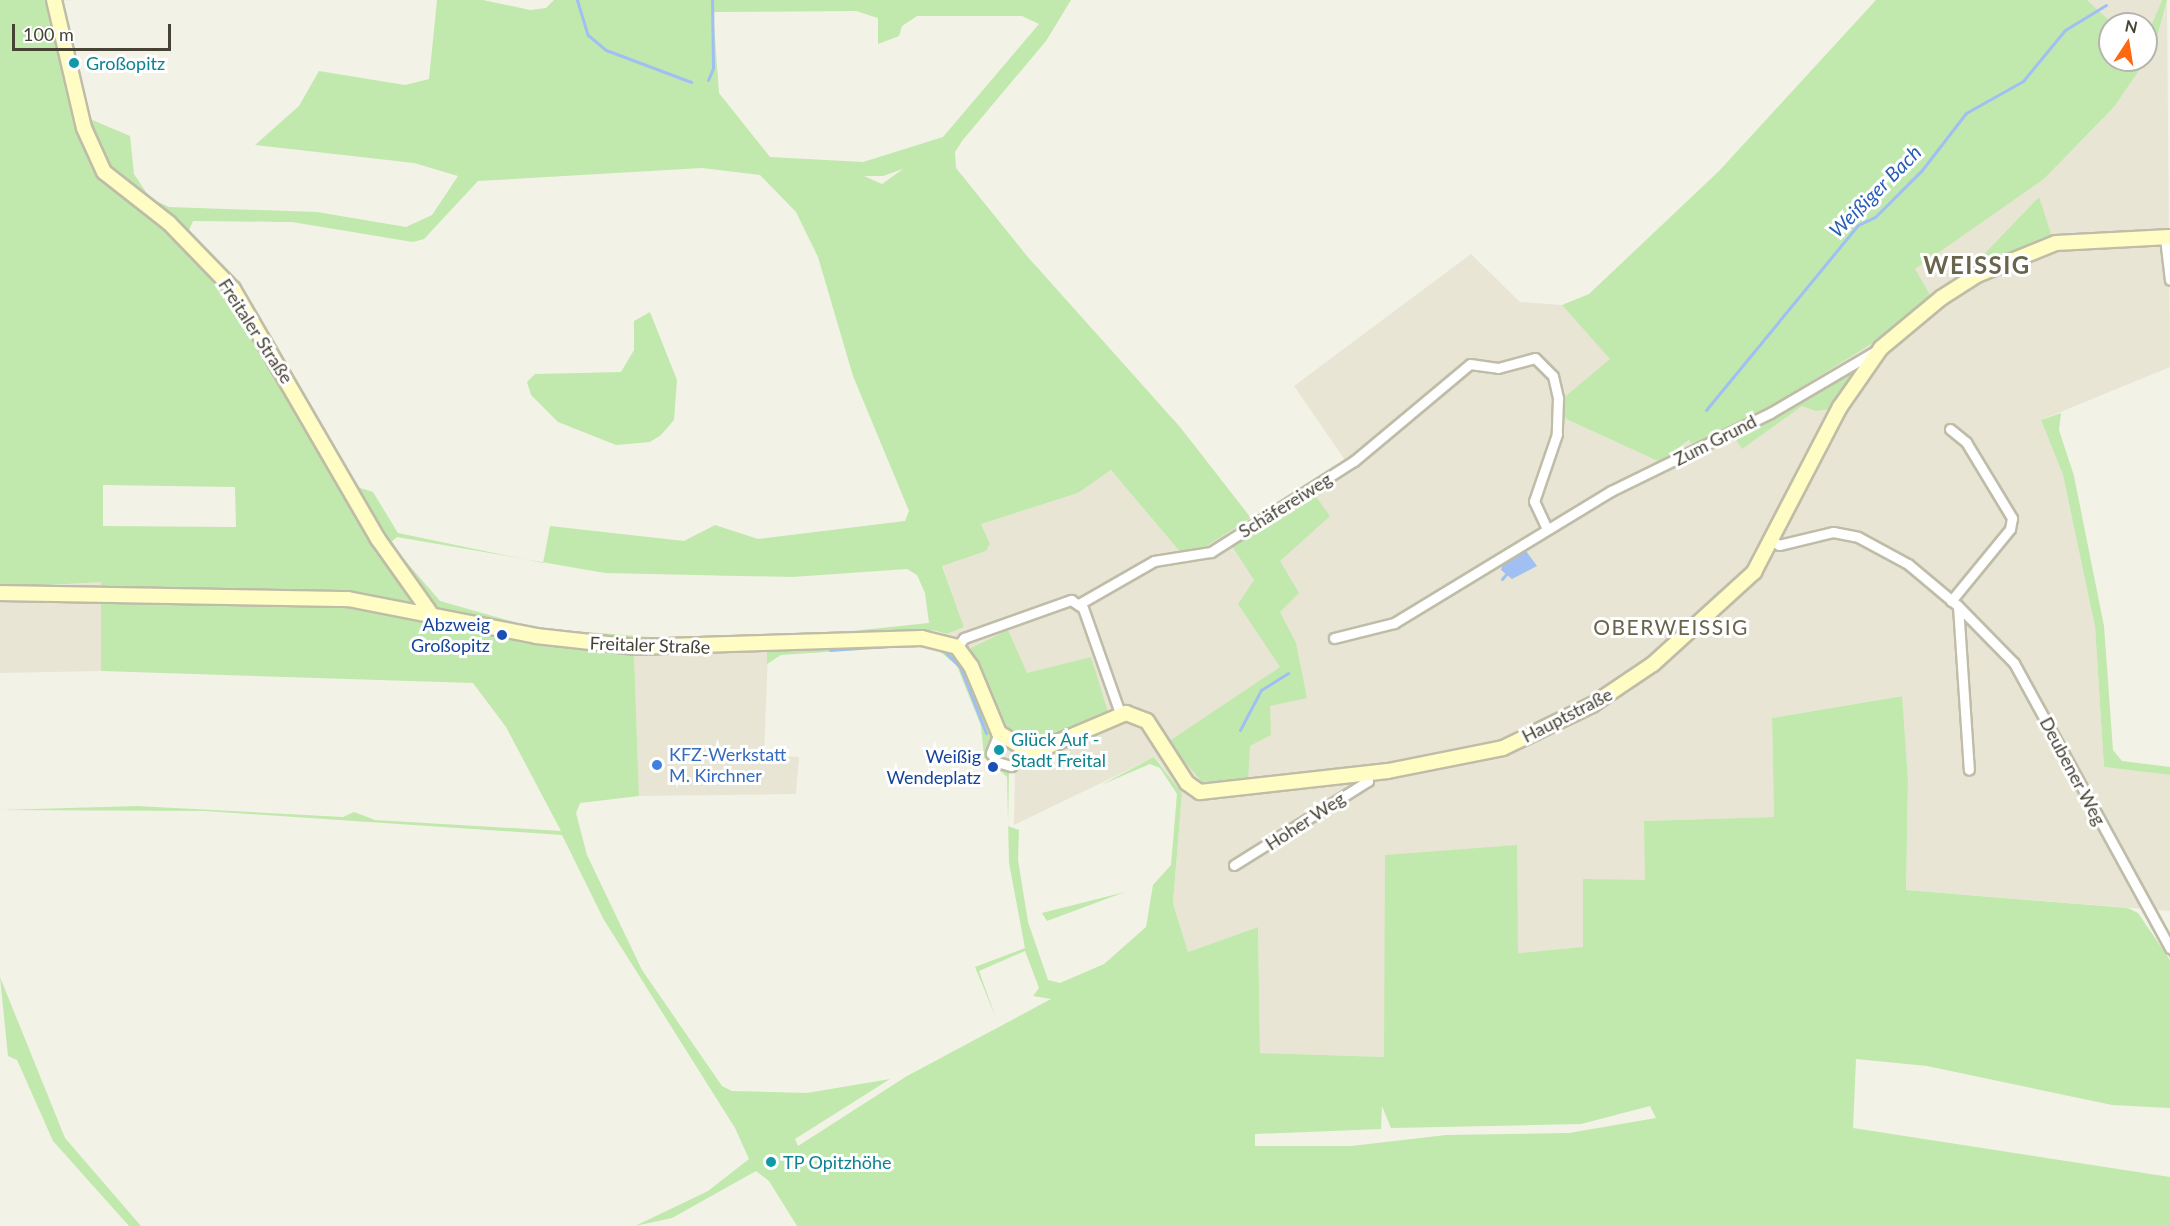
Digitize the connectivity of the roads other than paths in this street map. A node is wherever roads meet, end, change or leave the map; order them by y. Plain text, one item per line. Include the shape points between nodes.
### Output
1 (54, 0) edge
2 (2167, 238) edge
3 (2170, 280) edge
4 (1881, 348) junction
5 (1950, 429) dead end
6 (1547, 529) junction
7 (1773, 541) junction
8 (0, 593) edge
9 (1955, 603) junction
10 (1079, 604) junction
11 (429, 611) junction
12 (1334, 638) dead end
13 (957, 647) junction
14 (1120, 713) junction
15 (999, 733) junction
16 (1026, 749) junction
17 (1969, 770) dead end
18 (1364, 773) junction
19 (1234, 865) dead end
20 (2170, 948) edge

1 - 11 street, Freitaler Straße via 84,128 104,172 169,223 233,289 378,539
2 - 3 street, Hauptstraße
2 - 4 street, Hauptstraße via 2056,243 1968,280
4 - 6 street, Zum Grund via 1770,413 1638,476
4 - 7 street, Hauptstraße via 1840,407
5 - 9 street via 1966,442 2012,518 2010,529
6 - 10 street, Schäfereiweg via 1534,501 1557,434 1558,398 1552,376 1535,358 1498,368 1470,364 1354,461 1211,552 1154,561
6 - 12 street, Zum Grund via 1394,622
7 - 9 street, Deubener Weg via 1779,545 1833,532 1858,537 1908,564
7 - 18 street, Hauptstraße via 1740,589 1653,664 1592,705 1491,752
8 - 11 street, Freitaler Straße via 318,596
9 - 17 street
9 - 20 street, Deubener Weg via 2014,663
10 - 13 street via 1064,603 964,638
10 - 14 street
11 - 13 street, Freitaler Straße via 536,636 635,647 922,638
13 - 15 street via 971,666
14 - 16 street via 1062,742
14 - 18 street, Hauptstraße via 1147,721 1187,783 1200,792
15 - 16 street
15 - 16 street via 991,753 997,762 1011,766
18 - 19 street, Hoher Weg via 1368,781

